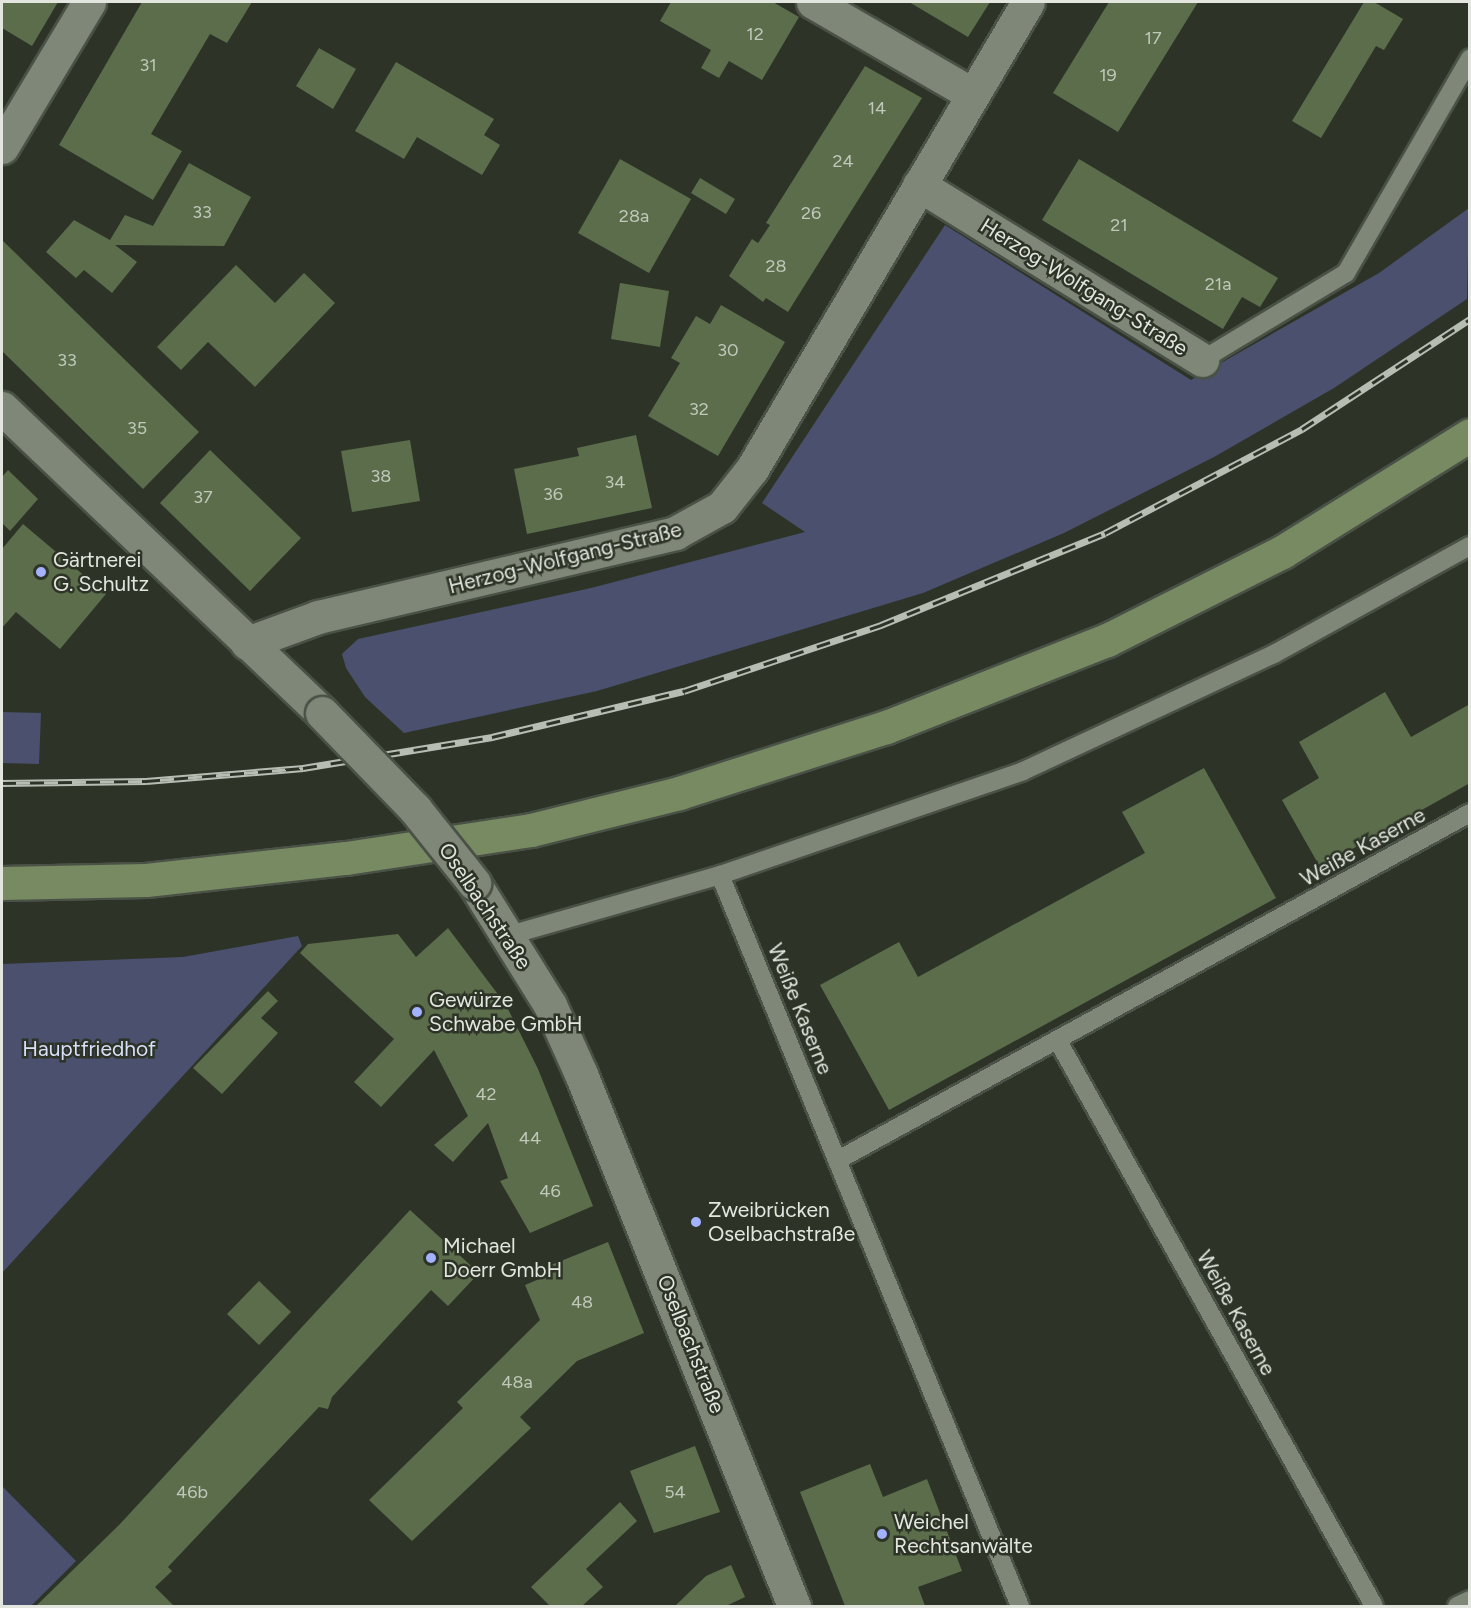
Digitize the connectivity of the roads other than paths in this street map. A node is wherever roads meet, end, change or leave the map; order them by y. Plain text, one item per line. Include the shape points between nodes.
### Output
1 (89, 2) edge
2 (813, 2) edge
3 (1028, 2) edge
4 (1470, 58) edge
5 (970, 93) junction
6 (2, 147) edge
7 (919, 185) junction
8 (1202, 360) joint
9 (2, 408) edge
10 (1470, 435) edge
11 (1470, 546) edge
12 (248, 643) junction
13 (1470, 813) edge
14 (720, 875) junction
15 (2, 883) edge
16 (510, 935) junction
17 (1058, 1041) junction
18 (838, 1161) junction
19 (1470, 1600) edge
20 (794, 1606) edge
21 (1020, 1606) edge
22 (1374, 1606) edge
23 (1457, 1606) edge

1 - 6 street
2 - 5 street
3 - 5 street, Herzog-Wolfgang-Straße
4 - 8 lane, Herzog-Wolfgang-Straße via 1346,273
5 - 7 street, Herzog-Wolfgang-Straße
7 - 8 street, Herzog-Wolfgang-Straße
7 - 12 street, Herzog-Wolfgang-Straße via 752,469 702,522 318,617
9 - 12 street, Oselbachstraße
10 - 15 main road via 1282,552 1107,640 886,727 679,793 531,830 346,858 146,880
11 - 14 lane via 1274,654 1023,771
12 - 16 street, Oselbachstraße, bridge via 415,809
13 - 17 lane, Weiße Kaserne
14 - 16 lane
14 - 18 lane, Weiße Kaserne
16 - 20 street, Oselbachstraße via 550,1005 619,1162
17 - 18 lane, Weiße Kaserne
17 - 22 lane, Weiße Kaserne
18 - 21 lane, Weiße Kaserne
19 - 23 lane

